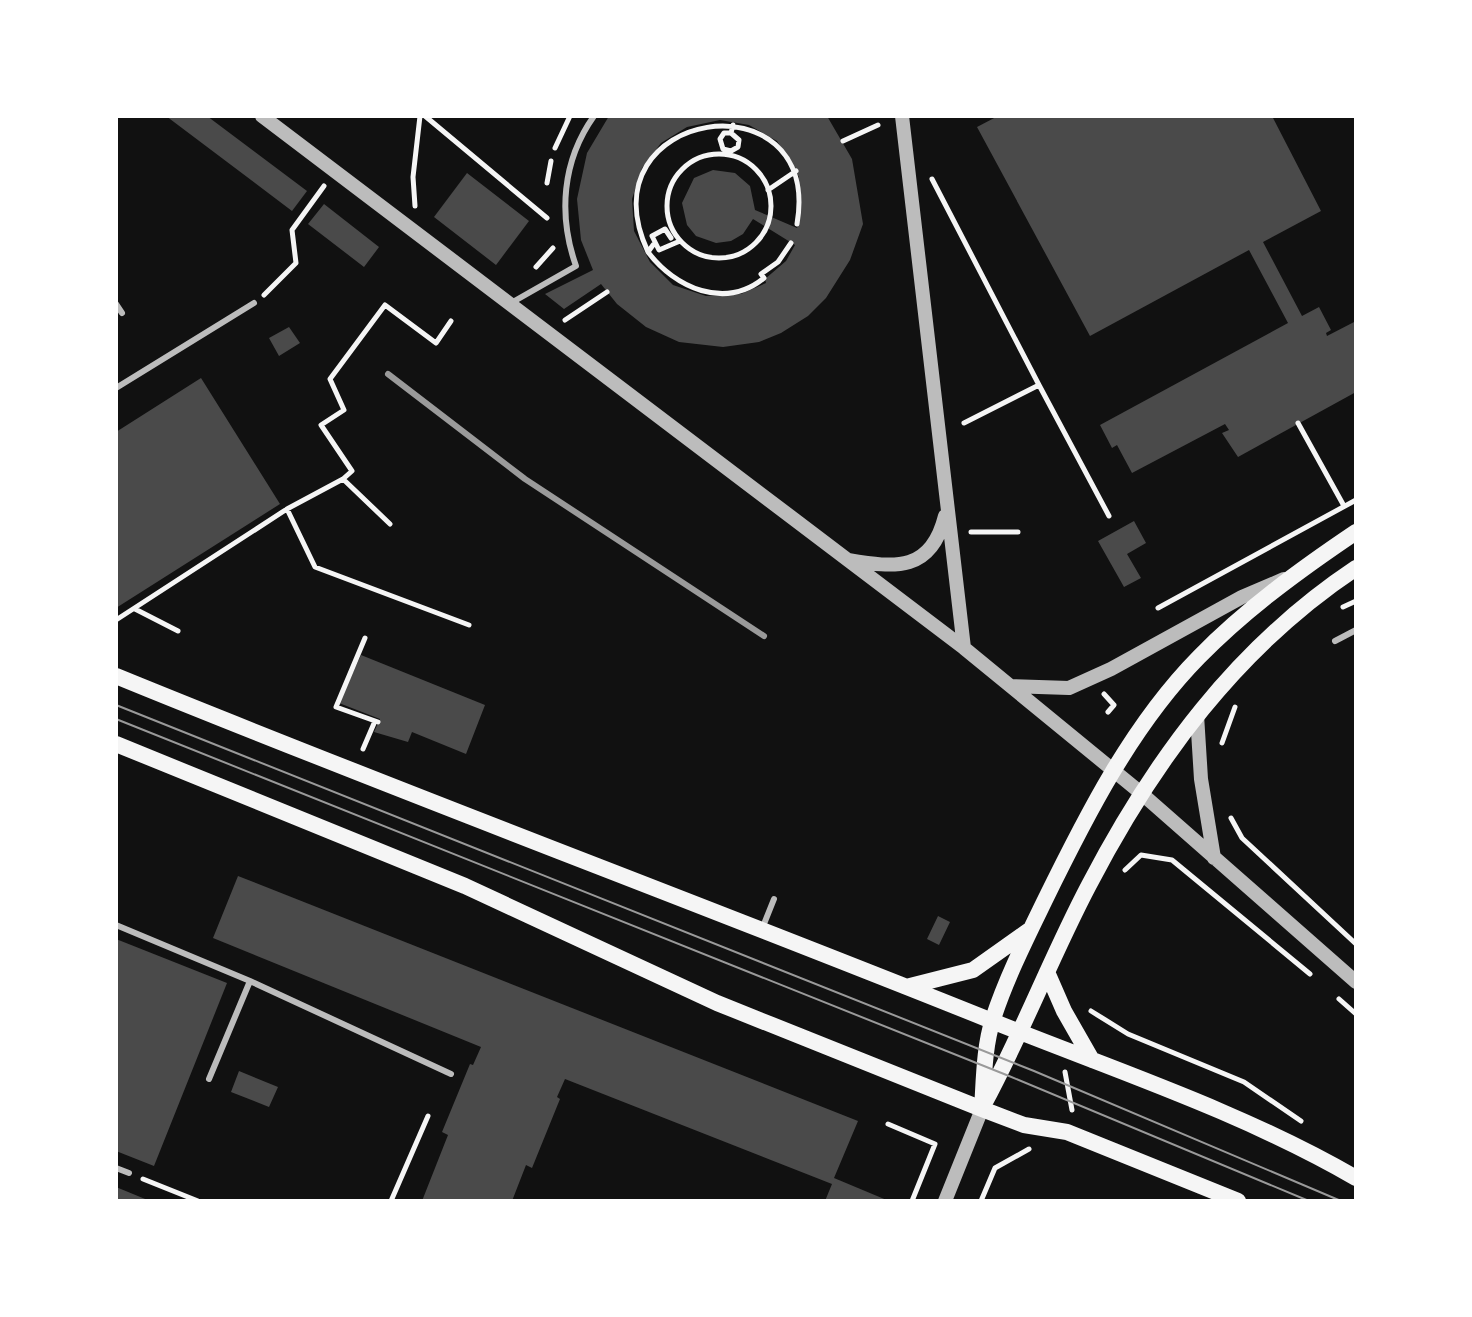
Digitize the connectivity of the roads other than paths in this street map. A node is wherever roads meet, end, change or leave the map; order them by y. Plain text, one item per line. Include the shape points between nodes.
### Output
1 (262, 116) edge
2 (594, 116) edge
3 (902, 116) edge
4 (254, 303) road end
5 (116, 304) edge
6 (508, 305) junction
7 (122, 313) dead end
8 (116, 388) edge
9 (947, 508) junction
10 (1356, 532) edge
11 (843, 559) junction
12 (1356, 568) edge
13 (1298, 573) junction
14 (1356, 630) edge
15 (1335, 641) dead end
16 (964, 648) junction
17 (116, 676) edge
18 (1011, 686) junction
19 (1197, 715) junction
20 (116, 744) edge
21 (1114, 771) junction
22 (1141, 793) junction
23 (1214, 858) junction
24 (774, 899) dead end
25 (116, 925) edge
26 (762, 929) junction
27 (1031, 930) junction
28 (1047, 972) junction
29 (250, 981) junction
30 (1356, 982) edge
31 (908, 986) junction
32 (993, 1021) junction
33 (1023, 1032) junction
34 (1092, 1060) junction
35 (451, 1074) dead end
36 (209, 1079) dead end
37 (982, 1109) junction
38 (116, 1168) edge
39 (129, 1173) road end
40 (1356, 1178) edge
41 (945, 1201) edge
42 (1238, 1201) edge

1 - 6 street
2 - 6 lane via 567,180 565,218 576,266
3 - 9 street
4 - 8 lane
5 - 7 lane
6 - 11 street
9 - 11 street via 935,543 917,560 889,565
9 - 16 street
10 - 13 main road
11 - 16 street
12 - 19 main road via 1234,669
13 - 18 street via 1069,688
13 - 21 main road via 1198,658
14 - 15 lane
16 - 18 street
17 - 26 main road
18 - 21 street
19 - 22 main road
19 - 23 street
20 - 37 main road via 465,886 717,1003
21 - 22 street
21 - 27 main road
22 - 23 street
22 - 28 main road
23 - 30 street
24 - 26 lane
25 - 29 lane
26 - 31 main road
27 - 31 main road via 973,970
27 - 32 main road
28 - 33 main road
28 - 34 main road
29 - 35 lane
29 - 36 lane
31 - 32 main road
32 - 33 main road
32 - 37 main road
33 - 34 main road
33 - 37 main road
34 - 40 main road via 1291,1143
37 - 41 street
37 - 42 main road via 1024,1125 1067,1132
38 - 39 lane

